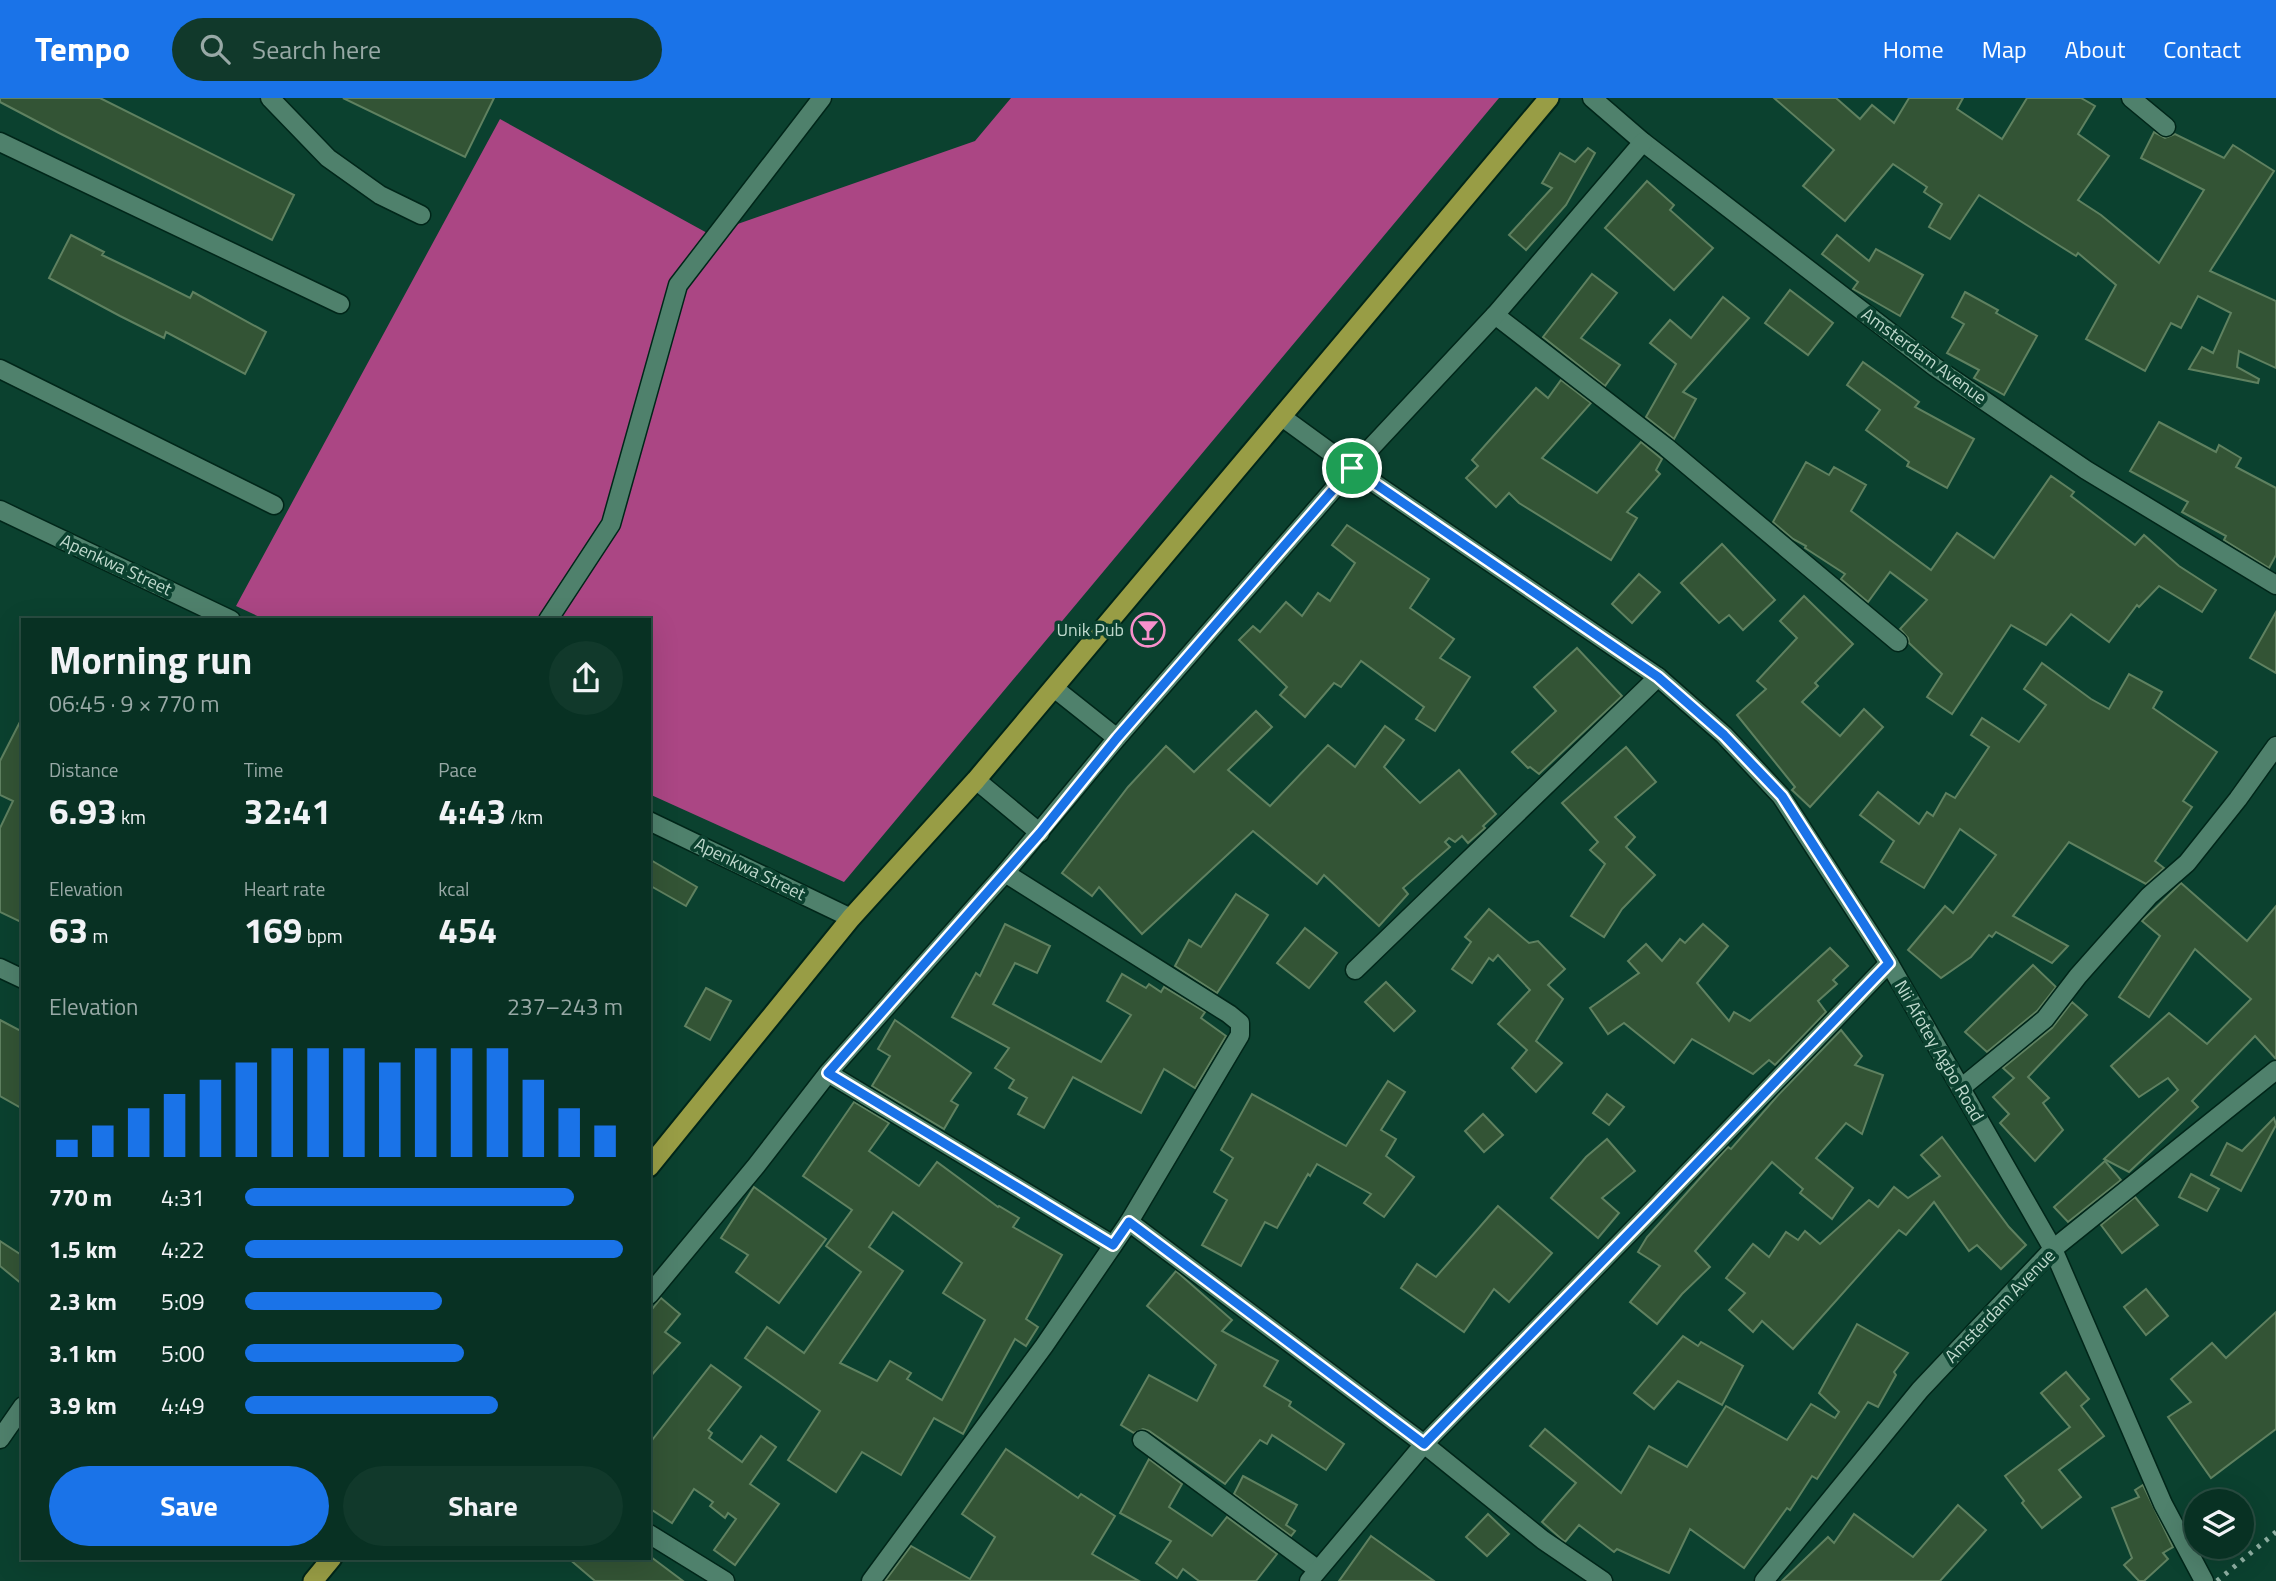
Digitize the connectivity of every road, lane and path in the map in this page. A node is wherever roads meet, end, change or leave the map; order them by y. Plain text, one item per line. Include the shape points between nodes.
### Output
1 (270, 98) edge
2 (822, 98) edge
3 (1549, 98) edge
4 (1592, 98) edge
5 (2131, 98) edge
6 (2165, 127) dead end
7 (0, 142) edge
8 (1643, 142) junction
9 (421, 215) dead end
10 (340, 304) dead end
11 (1495, 315) junction
12 (0, 369) edge
13 (1282, 417) junction
14 (1352, 468) junction
15 (274, 505) dead end
16 (0, 510) edge
17 (2276, 585) edge
18 (198, 612) edge
19 (223, 618) edge
20 (549, 618) edge
21 (1898, 642) dead end
22 (1658, 677) junction
23 (1054, 688) junction
24 (1117, 738) junction
25 (2276, 746) edge
26 (976, 780) junction
27 (651, 822) edge
28 (1040, 833) junction
29 (1005, 873) junction
30 (850, 918) junction
31 (1889, 963) junction
32 (0, 968) edge
33 (1356, 970) dead end
34 (21, 978) edge
35 (2276, 1070) edge
36 (828, 1073) junction
37 (1961, 1088) junction
38 (651, 1165) edge
39 (1129, 1222) junction
40 (1113, 1245) junction
41 (2053, 1249) junction
42 (651, 1293) edge
43 (21, 1409) edge
44 (0, 1438) edge
45 (1142, 1440) dead end
46 (1424, 1444) junction
47 (651, 1535) edge
48 (330, 1560) edge
49 (1313, 1575) edge
50 (313, 1581) edge
51 (725, 1581) edge
52 (871, 1581) edge
53 (1603, 1581) edge
54 (1764, 1581) edge
55 (2204, 1581) edge

1 - 9 street via 328,158 380,195
2 - 20 street via 678,285 611,524
3 - 13 highway
4 - 8 street, Amsterdam Avenue
5 - 6 street
7 - 10 street
8 - 11 street
8 - 17 street, Amsterdam Avenue via 1935,367 2086,470
11 - 14 street
11 - 21 street via 1666,447
12 - 15 street
13 - 14 street, Nii Afotey Agbo Road
13 - 23 highway
14 - 22 street, Nii Afotey Agbo Road
14 - 24 street
16 - 18 street, Apenkwa Street
18 - 19 street, Apenkwa Street
22 - 31 street, Nii Afotey Agbo Road via 1724,735 1782,796
22 - 33 street
23 - 24 street
23 - 26 highway
24 - 28 street
25 - 37 street via 2187,863 2149,896 2045,1019
26 - 28 street
26 - 30 highway
27 - 30 street, Apenkwa Street
28 - 29 street
29 - 36 street
29 - 39 street via 1240,1023 1240,1035
30 - 38 highway
31 - 37 street, Nii Afotey Agbo Road
31 - 46 street
32 - 34 street
35 - 41 street, Amsterdam Avenue
36 - 40 street
36 - 42 street
37 - 41 street, Nii Afotey Agbo Road
39 - 40 street
39 - 46 street
40 - 52 street
41 - 54 street, Amsterdam Avenue via 1920,1390
41 - 55 street, Nii Afotey Agbo Road via 2163,1504
43 - 44 street
45 - 49 street
46 - 49 street
46 - 53 street via 1543,1540
47 - 51 street
48 - 50 highway

